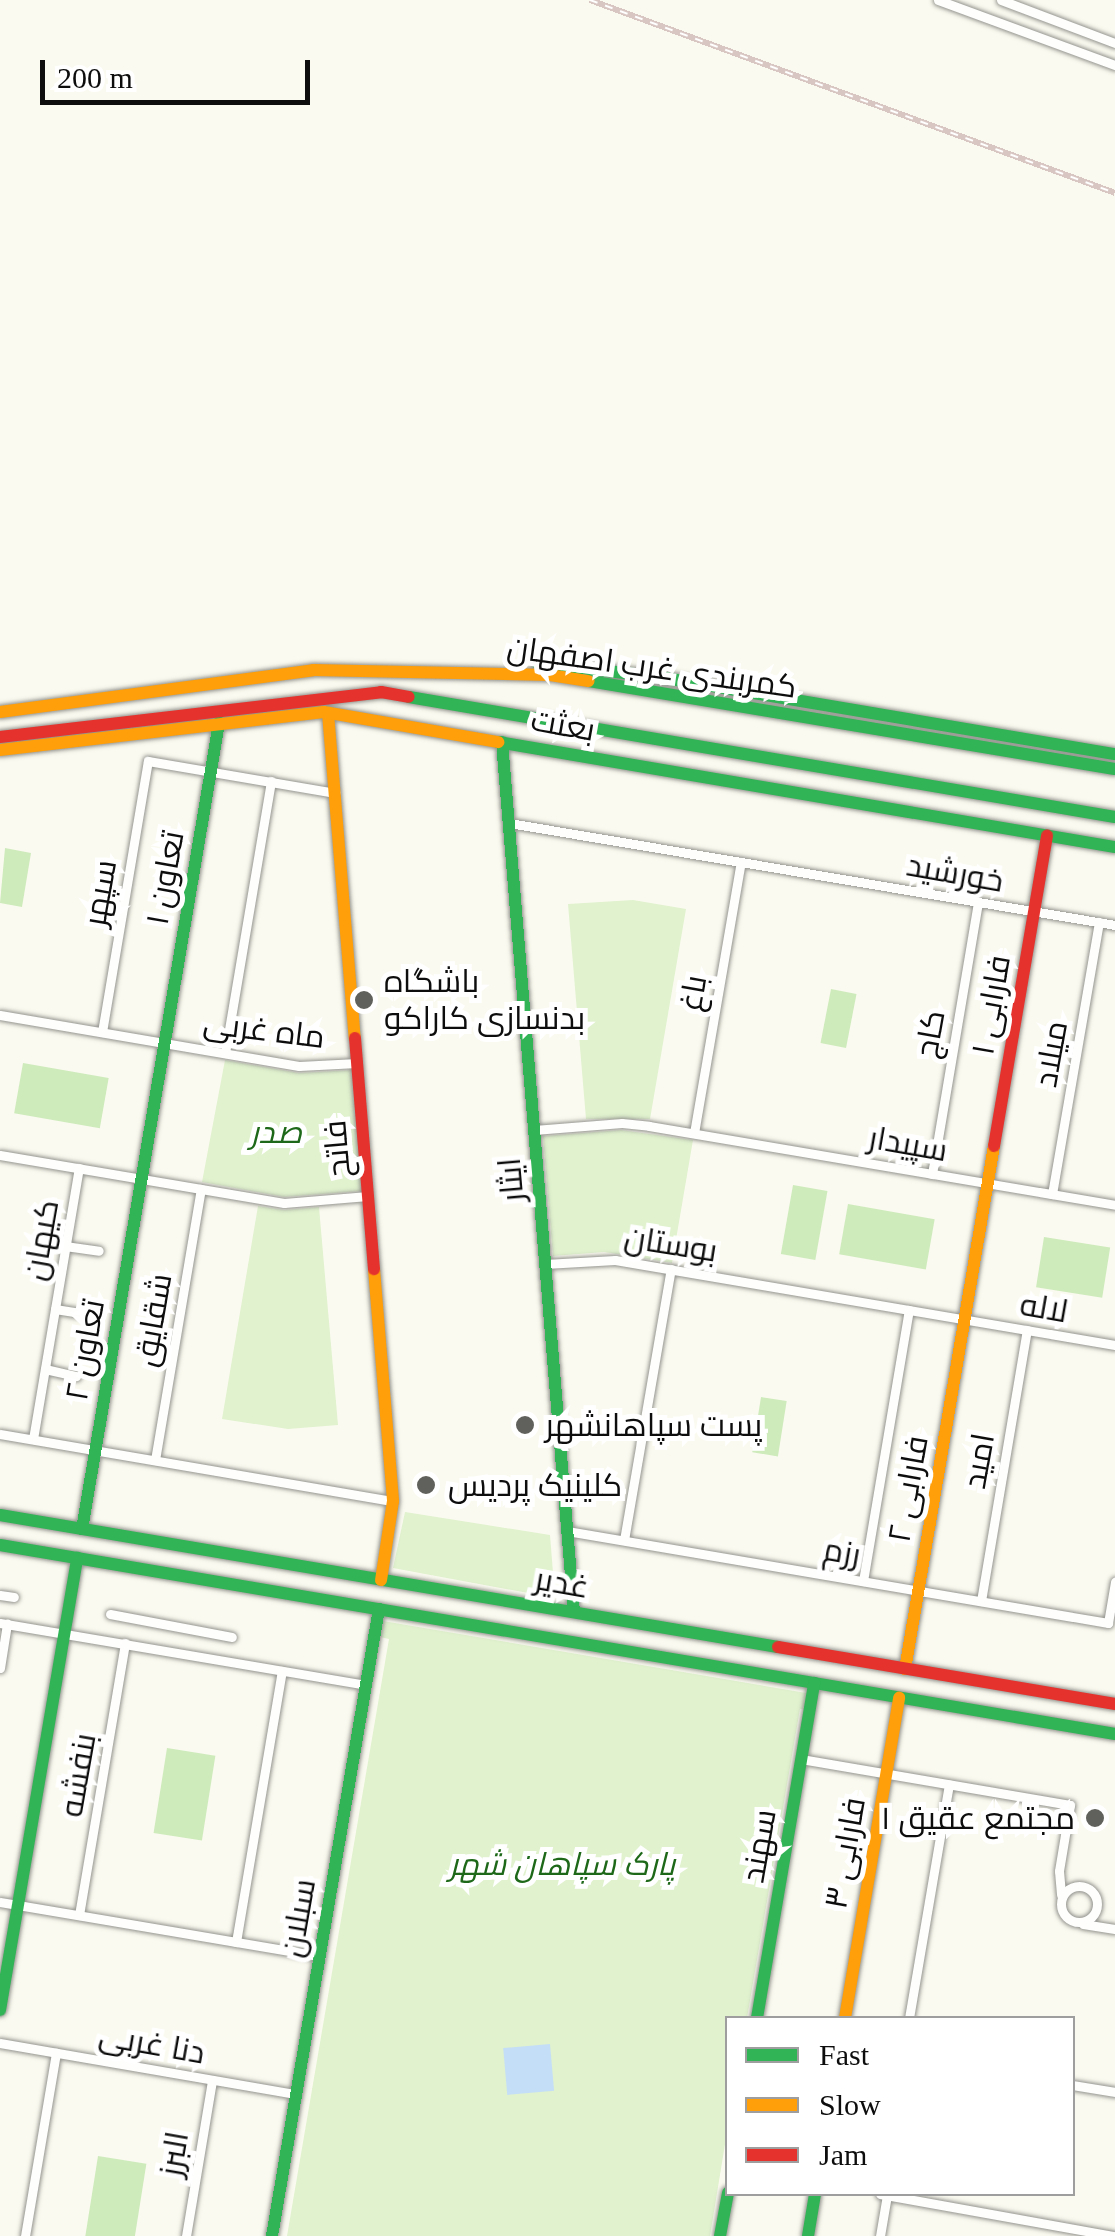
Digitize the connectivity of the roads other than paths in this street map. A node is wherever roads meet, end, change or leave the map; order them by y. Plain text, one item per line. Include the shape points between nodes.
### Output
1 (938, 0) edge
2 (1001, 0) edge
3 (1025, 9) junction
4 (1018, 30) junction
5 (1115, 42) edge
6 (1115, 66) edge
7 (0, 702) edge
8 (0, 712) edge
9 (328, 712) junction
10 (220, 723) junction
11 (0, 737) edge
12 (502, 742) junction
13 (0, 750) edge
14 (1115, 754) edge
15 (1115, 769) edge
16 (211, 772) junction
17 (858, 773) junction
18 (902, 780) junction
19 (272, 782) junction
20 (335, 793) junction
21 (853, 802) junction
22 (898, 809) junction
23 (1115, 817) edge
24 (509, 823) junction
25 (1047, 835) junction
26 (1115, 846) edge
27 (741, 862) junction
28 (978, 902) junction
29 (1034, 912) junction
30 (1099, 922) junction
31 (1115, 925) edge
32 (0, 1016) edge
33 (102, 1032) junction
34 (165, 1043) junction
35 (226, 1052) junction
36 (357, 1063) junction
37 (534, 1130) junction
38 (694, 1133) junction
39 (0, 1155) edge
40 (78, 1168) junction
41 (932, 1174) junction
42 (142, 1179) junction
43 (988, 1184) junction
44 (201, 1189) junction
45 (1052, 1194) junction
46 (368, 1196) junction
47 (1115, 1205) edge
48 (65, 1246) junction
49 (99, 1251) dead end
50 (545, 1264) junction
51 (671, 1269) junction
52 (55, 1308) junction
53 (909, 1310) junction
54 (87, 1314) dead end
55 (965, 1320) junction
56 (1027, 1330) junction
57 (1115, 1345) edge
58 (44, 1369) junction
59 (76, 1376) dead end
60 (0, 1434) edge
61 (33, 1439) junction
62 (95, 1450) junction
63 (155, 1460) junction
64 (394, 1501) junction
65 (0, 1515) edge
66 (82, 1529) junction
67 (567, 1530) junction
68 (624, 1540) junction
69 (0, 1545) edge
70 (77, 1558) junction
71 (381, 1580) junction
72 (863, 1581) junction
73 (1115, 1582) edge
74 (919, 1590) junction
75 (0, 1595) edge
76 (14, 1597) dead end
77 (981, 1601) junction
78 (379, 1609) junction
79 (574, 1612) junction
80 (110, 1614) dead end
81 (4, 1624) edge
82 (174, 1626) junction
83 (64, 1634) junction
84 (709, 1636) junction
85 (232, 1637) dead end
86 (756, 1643) junction
87 (126, 1644) junction
88 (169, 1652) junction
89 (704, 1664) junction
90 (0, 1668) edge
91 (906, 1669) junction
92 (282, 1671) junction
93 (751, 1672) junction
94 (814, 1683) junction
95 (366, 1685) junction
96 (899, 1698) junction
97 (1115, 1704) edge
98 (1115, 1734) edge
99 (801, 1759) junction
100 (886, 1774) junction
101 (949, 1784) junction
102 (1059, 1871) junction
103 (1085, 1888) junction
104 (1062, 1895) junction
105 (0, 1902) edge
106 (1096, 1903) junction
107 (18, 1905) junction
108 (80, 1915) junction
109 (1081, 1923) junction
110 (1113, 1929) edge
111 (236, 1942) junction
112 (320, 1956) junction
113 (0, 2010) edge
114 (757, 2016) edge
115 (844, 2016) edge
116 (909, 2016) edge
117 (0, 2043) edge
118 (56, 2053) junction
119 (212, 2080) junction
120 (1075, 2085) edge
121 (1115, 2092) edge
122 (296, 2094) junction
123 (728, 2196) edge
124 (815, 2196) edge
125 (884, 2196) edge
126 (895, 2196) edge
127 (1114, 2235) edge
128 (25, 2236) edge
129 (186, 2236) edge
130 (272, 2236) edge
131 (720, 2236) edge
132 (808, 2236) edge
133 (880, 2236) edge

1 - 4 street
2 - 3 street
3 - 4 street
3 - 5 street
4 - 6 street
7 - 14 main road, کمربندی غرب اصفهان via 325,658 528,662 659,677
8 - 15 main road, کمربندی غرب اصفهان via 313,670 550,674
9 - 10 main road, بعثت
9 - 12 main road, بعثت
9 - 20 main road, فاتح
10 - 13 main road, بعثت
10 - 16 main road, تعاون ۱
11 - 17 main road, بعثت via 381,692
12 - 21 main road, بعثت
12 - 24 main road, ایثار
16 - 19 street
16 - 33 street, سپهر via 148,761
16 - 34 main road, تعاون ۱
17 - 18 main road, بعثت
17 - 21 main road via 870,790
18 - 22 main road via 885,794
18 - 23 main road, بعثت
19 - 20 street
19 - 35 street
20 - 36 main road, فاتح
21 - 22 main road, بعثت
22 - 25 main road, بعثت
24 - 27 street, خورشید
24 - 37 main road, ایثار
25 - 26 main road, بعثت
25 - 29 main road, فارابی ۱
27 - 28 street, خورشید
27 - 38 street, باغ
28 - 29 street, خورشید
28 - 41 street, کاج
29 - 30 street, خورشید
29 - 43 main road, فارابی ۱
30 - 31 street, خورشید
30 - 45 street, میلاد
32 - 33 street, ماه غربی
33 - 34 street, ماه غربی
34 - 35 street, ماه غربی
34 - 42 main road, تعاون ۱
35 - 36 street, ماه غربی via 299,1066
36 - 46 main road, فاتح
37 - 38 street, سپیدار via 622,1123
37 - 50 main road, ایثار
38 - 41 street, سپیدار
39 - 40 street
40 - 42 street
40 - 48 street, کیهان
41 - 43 street, سپیدار
42 - 44 street
42 - 62 main road, تعاون ۲
43 - 45 street, سپیدار
43 - 55 main road, فارابی ۱
44 - 46 street via 284,1204
44 - 63 street, شقایق
45 - 47 street, سپیدار
46 - 64 main road, فاتح
48 - 49 street
48 - 52 street, کیهان
50 - 51 street, بوستان via 604,1259
50 - 67 main road, ایثار
51 - 53 street, بوستان
51 - 68 street
52 - 54 street
52 - 58 street, کیهان
53 - 55 street, لاله
53 - 72 street
55 - 56 street, لاله
55 - 74 main road, فارابی ۲
56 - 57 street, لاله
56 - 77 street, امید
58 - 59 street
58 - 61 street, کیهان
60 - 61 street
61 - 62 street
62 - 63 street
62 - 66 main road, تعاون ۲
63 - 64 street
64 - 71 main road, فاتح
65 - 66 main road, غدیر
66 - 71 main road, غدیر
67 - 68 street, رزم
67 - 79 main road, ایثار
68 - 72 street, رزم
69 - 70 main road, غدیر
70 - 78 main road, غدیر
70 - 83 main road
71 - 79 main road, غدیر
72 - 74 street, رزم
73 - 77 street, رزم via 1108,1623
74 - 77 street, رزم
74 - 91 main road, فارابی ۲
75 - 76 street
78 - 89 main road, غدیر
78 - 95 main road, سبلان
79 - 84 main road, غدیر
80 - 82 street
81 - 83 street
81 - 90 street
82 - 85 street
82 - 88 street
83 - 87 street
83 - 107 main road
84 - 86 main road, غدیر
84 - 89 main road via 721,1652
86 - 91 main road, غدیر
86 - 93 main road via 739,1655
87 - 88 street
87 - 108 street, بنفشه
88 - 92 street
89 - 93 main road, غدیر
91 - 97 main road, غدیر
92 - 95 street
92 - 111 street
93 - 94 main road, غدیر
94 - 96 main road, غدیر
94 - 99 main road, سهند
95 - 112 main road, سبلان
96 - 98 main road, غدیر
96 - 100 main road, فارابی ۳
99 - 100 street
99 - 114 main road, سهند
100 - 101 street
100 - 115 main road, فارابی ۳
101 - 102 street via 1070,1805
101 - 116 street
102 - 103 street
102 - 104 street
103 - 104 street via 1072,1885
103 - 106 street
104 - 109 street via 1063,1909
105 - 107 street
106 - 109 street via 1094,1917
106 - 110 street
107 - 108 street
107 - 113 main road
108 - 111 street
109 - 110 street
111 - 112 street
112 - 122 main road, سبلان
117 - 118 street, دنا غربی
118 - 119 street, دنا غربی
118 - 128 street
119 - 122 street, دنا غربی
119 - 129 street, البرز
120 - 121 street
122 - 130 main road, سبلان
123 - 131 main road
124 - 132 main road
125 - 133 street
126 - 127 street

